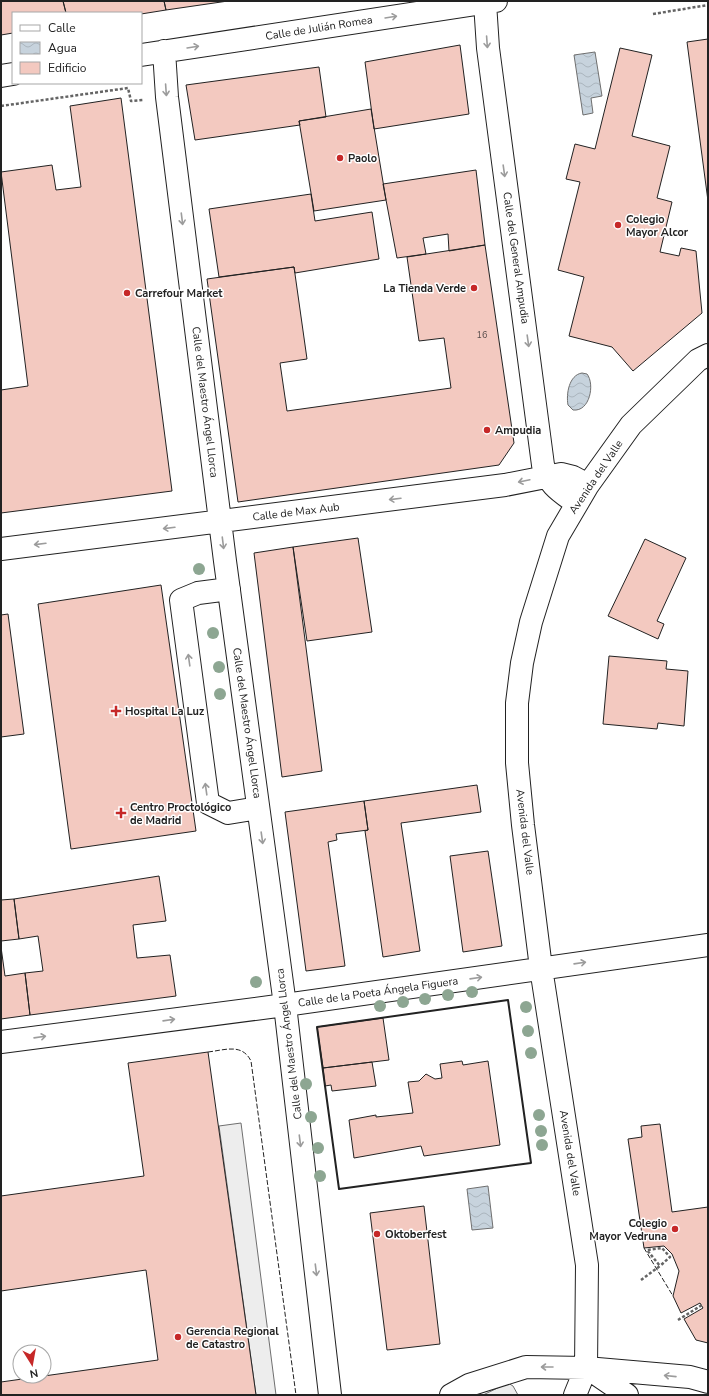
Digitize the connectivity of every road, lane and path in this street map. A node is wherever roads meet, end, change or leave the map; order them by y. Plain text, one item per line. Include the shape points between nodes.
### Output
1 (490, 2) edge
2 (708, 5) edge
3 (653, 14) dead end
4 (164, 51) junction
5 (142, 55) edge
6 (12, 74) edge
7 (1, 76) edge
8 (150, 100) dead end
9 (1, 106) edge
10 (708, 355) edge
11 (546, 476) junction
12 (588, 484) junction
13 (576, 503) junction
14 (220, 521) junction
15 (1, 549) edge
16 (229, 589) junction
17 (258, 808) junction
18 (708, 945) edge
19 (541, 968) junction
20 (285, 1005) junction
21 (1, 1042) edge
22 (660, 1266) junction
23 (641, 1280) dead end
24 (702, 1305) dead end
25 (678, 1320) dead end
26 (586, 1368) junction
27 (708, 1382) edge
28 (330, 1395) edge
29 (451, 1395) edge
30 (575, 1395) edge
31 (611, 1395) edge
32 (627, 1395) edge

4 -> 1 street, Calle de Julián Romea
1 -> 11 street, Calle del General Ampudia via 489,56 532,372 537,431
2 - 3 path
4 - 5 street, Calle de Julián Romea
4 -> 14 street, Calle del Maestro Ángel Llorca via 167,97
6 - 7 street
8 - 9 path via 131,101 128,88
10 - 12 street, Avenida del Valle via 698,360 631,425
11 - 12 street, Calle de Max Aub via 561,474
11 - 13 street, Calle del General Ampudia via 555,489
11 -> 14 street, Calle de Max Aub via 505,485
12 - 13 street, Avenida del Valle
13 - 19 street, Avenida del Valle via 558,536 530,622 517,703 517,763
14 -> 15 street, Calle de Max Aub
14 -> 16 street, Calle del Maestro Ángel Llorca
16 - 17 street, Calle del Maestro Ángel Llorca
17 -> 16 street via 228,812 208,803 182,608 181,600 198,593
17 -> 20 street, Calle del Maestro Ángel Llorca
19 -> 18 street, Calle de la Poeta Ángela Figuera
20 -> 19 street, Calle de la Poeta Ángela Figuera
19 - 26 street, Avenida del Valle via 587,1265
21 -> 20 street, Calle de la Poeta Ángela Figuera
20 -> 28 street, Calle del Maestro Ángel Llorca
22 - 22 path via 670,1257 662,1248 648,1250
22 - 23 path
24 - 25 path
27 -> 26 street
26 -> 29 street via 526,1367 469,1385
26 - 30 street
26 - 31 street
26 - 32 street

